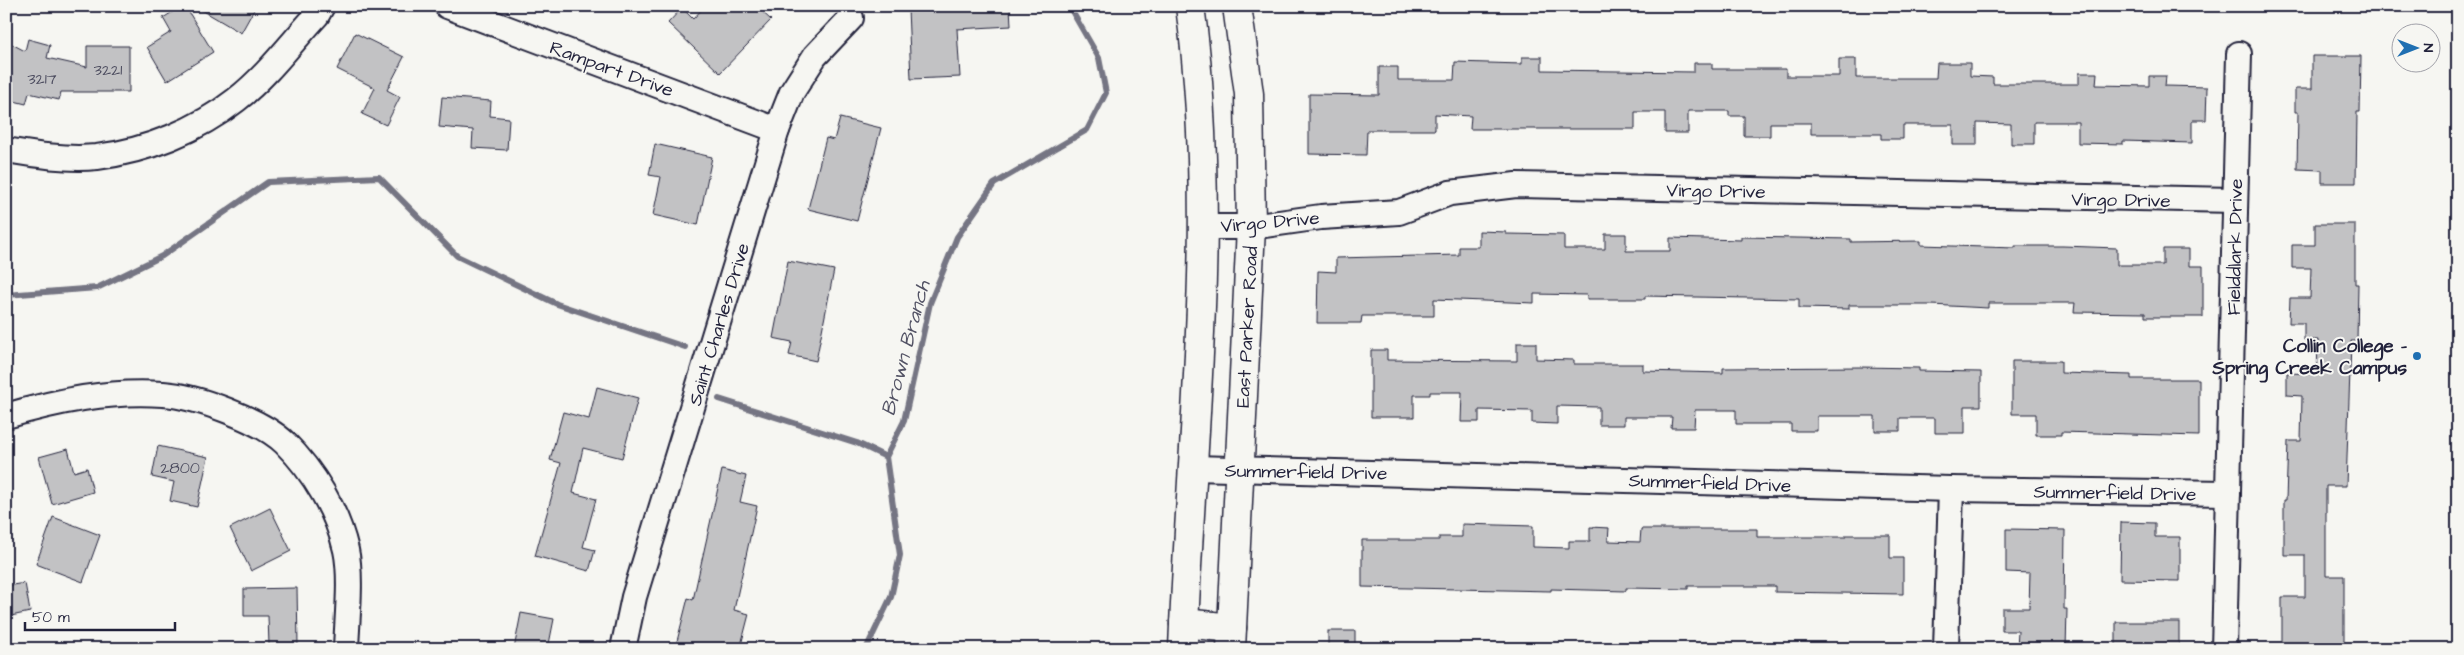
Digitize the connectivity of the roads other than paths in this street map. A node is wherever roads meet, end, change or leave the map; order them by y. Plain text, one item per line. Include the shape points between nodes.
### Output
1 (322, 6) edge
2 (447, 6) edge
3 (1190, 6) edge
4 (1236, 6) edge
5 (851, 18) dead end
6 (2239, 54) dead end
7 (777, 130) junction
8 (6, 150) edge
9 (2235, 200) junction
10 (1202, 227) junction
11 (1251, 227) junction
12 (6, 416) edge
13 (1193, 468) junction
14 (1238, 469) junction
15 (1951, 489) junction
16 (2228, 493) junction
17 (1183, 636) edge
18 (1232, 638) edge
19 (346, 649) edge
20 (624, 649) edge
21 (1946, 649) edge
22 (2224, 649) edge

1 - 8 street via 270,68 236,100 192,127 146,147 96,157 47,157
2 - 7 street, Rampart Drive
3 - 10 main road via 1200,103
4 - 11 main road, East Parker Road via 1249,94
5 - 7 street, Saint Charles Drive via 815,56 792,92
6 - 9 street, Fielddlark Drive
7 - 20 street, Saint Charles Drive via 634,597
9 - 11 street, Virgo Drive via 1516,185 1450,193 1399,212 1322,217
9 - 16 street, Fielddlark Drive
10 - 11 street, Virgo Drive
10 - 13 main road
11 - 14 main road, East Parker Road
12 - 19 street via 72,399 164,394 208,402 248,420 284,442 334,510 347,552
13 - 14 street, Summerfield Drive
13 - 17 main road
14 - 15 street, Summerfield Drive
14 - 18 main road, East Parker Road
15 - 16 street, Summerfield Drive
15 - 21 street
16 - 22 street, Fielddlark Drive
17 - 18 main road

